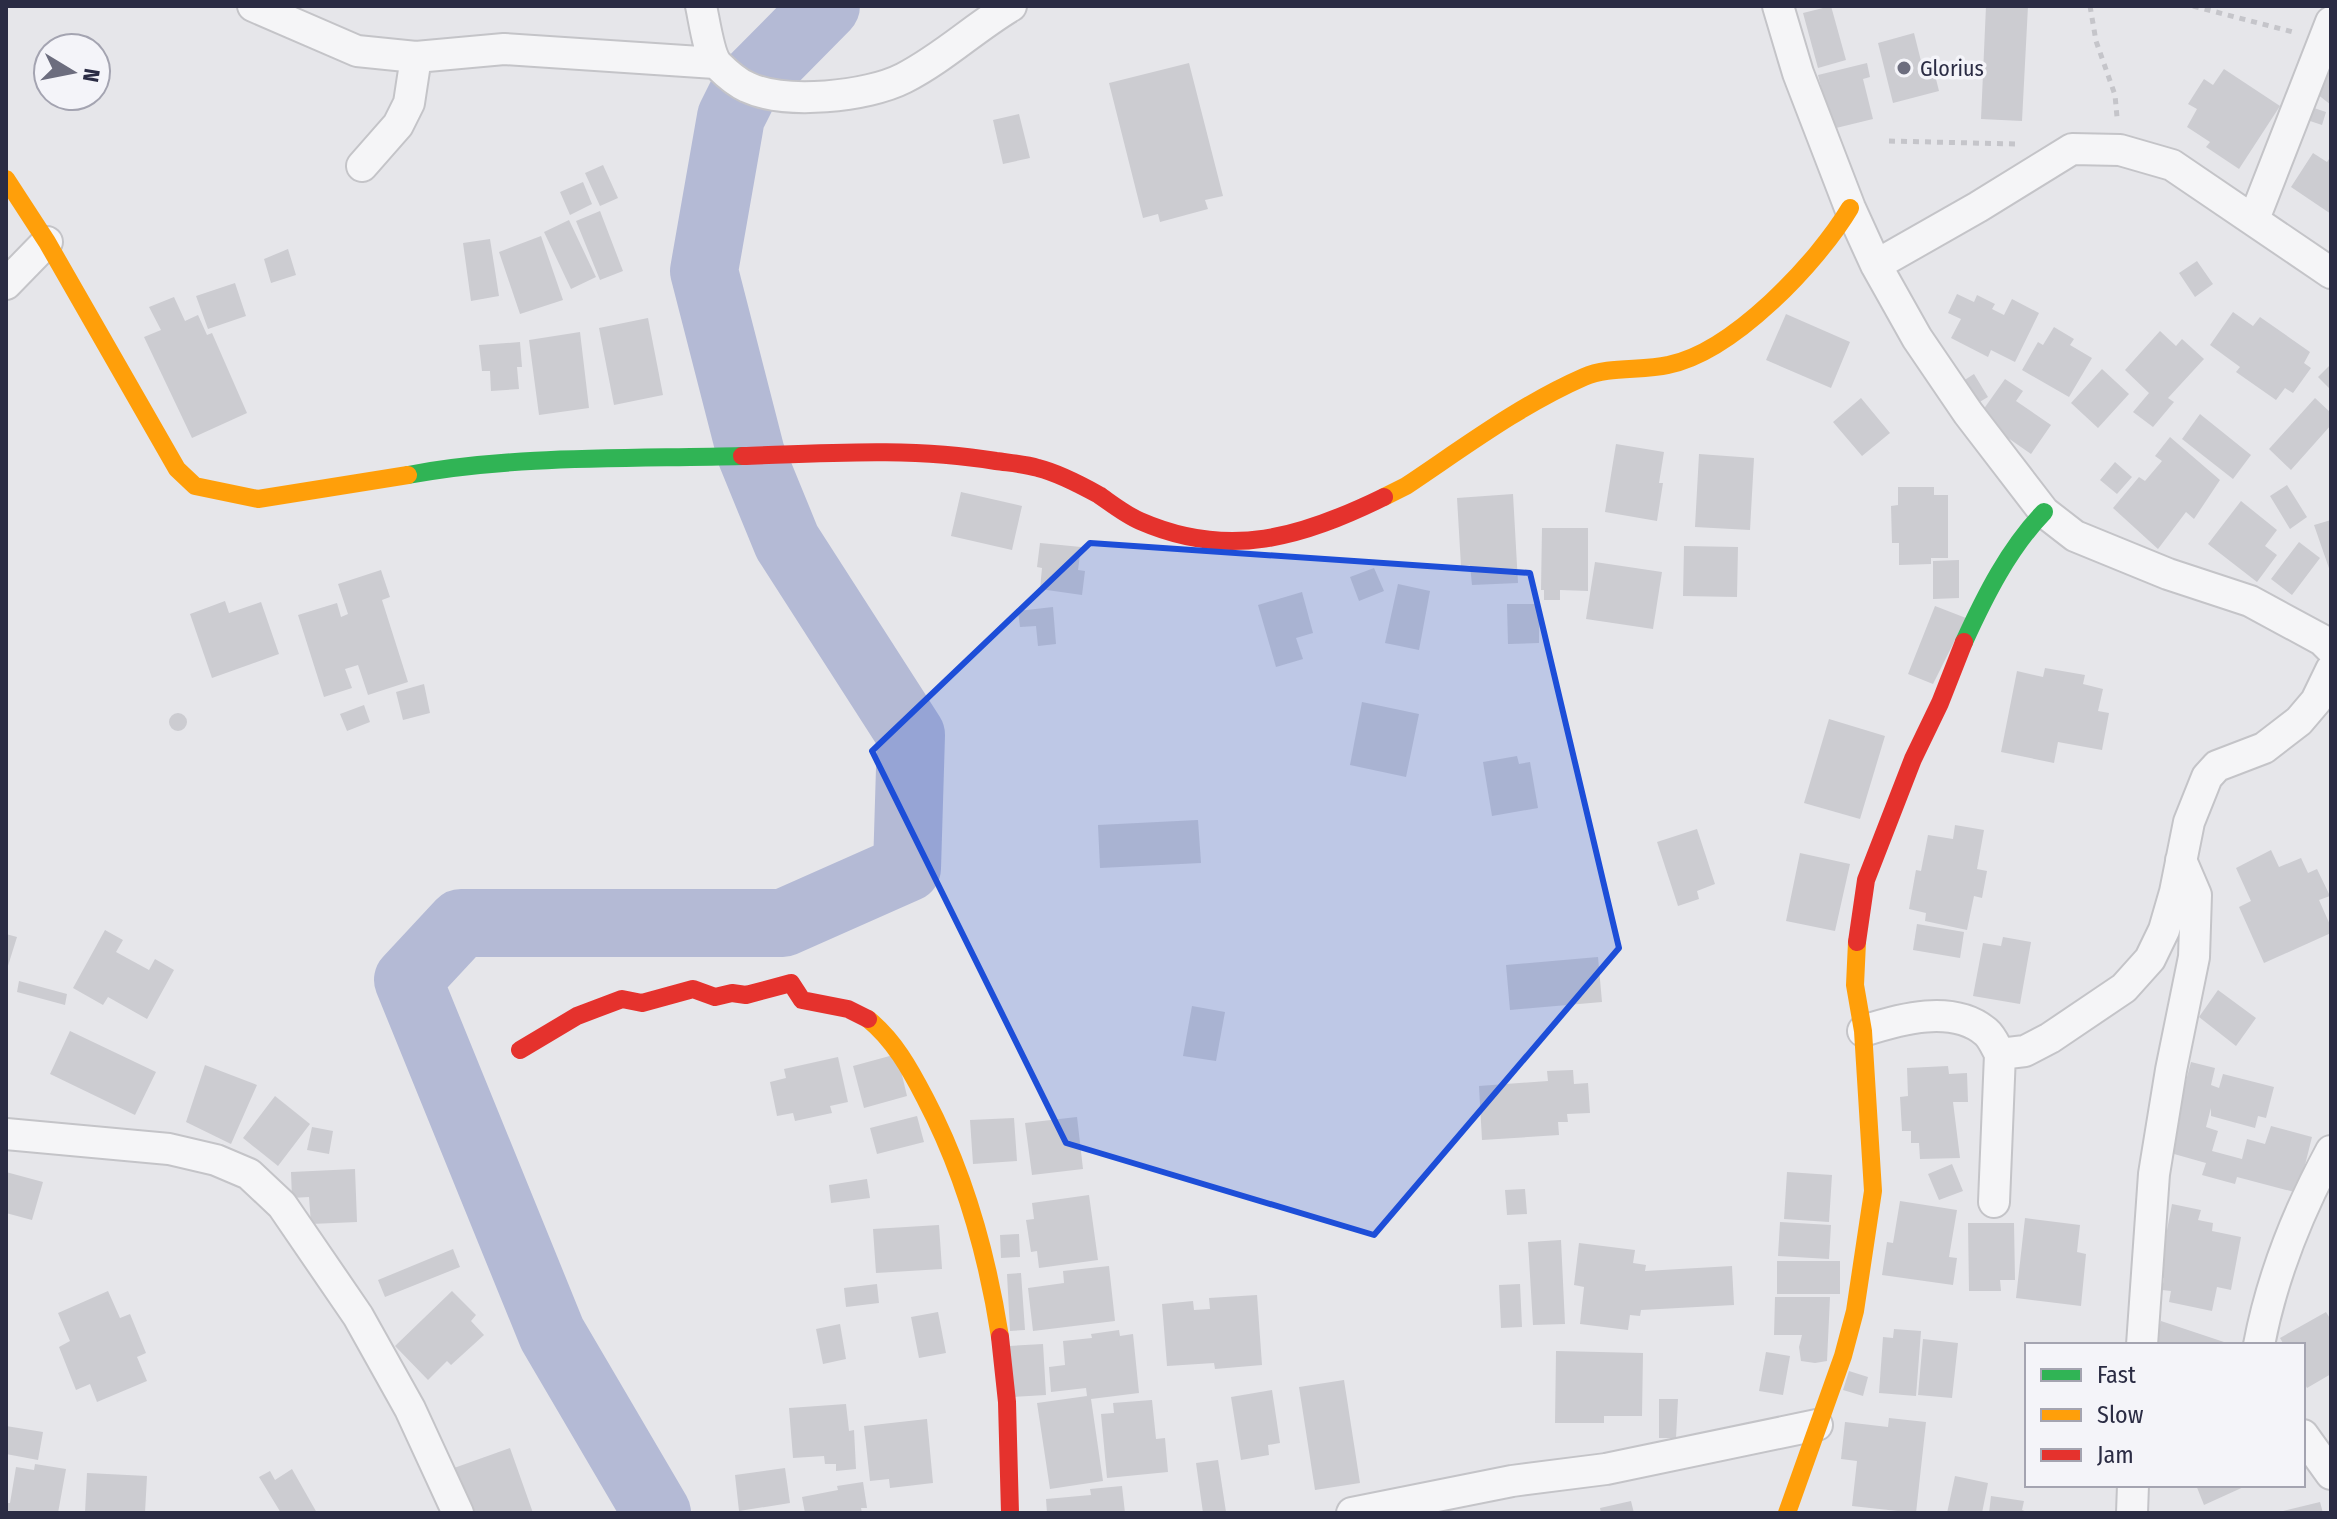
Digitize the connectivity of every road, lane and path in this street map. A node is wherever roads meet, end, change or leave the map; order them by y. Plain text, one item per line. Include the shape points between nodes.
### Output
1 (253, 6) edge
2 (701, 6) edge
3 (1011, 6) edge
4 (1778, 6) edge
5 (2090, 6) edge
6 (2193, 6) edge
7 (2326, 31) edge
8 (416, 57) junction
9 (715, 63) junction
10 (1889, 141) dead end
11 (2072, 149) junction
12 (2120, 150) junction
13 (362, 166) dead end
14 (6, 179) edge
15 (1850, 208) junction
16 (2254, 219) junction
17 (47, 242) junction
18 (1876, 265) junction
19 (2331, 273) edge
20 (6, 284) edge
21 (2044, 512) junction
22 (2331, 649) edge
23 (2331, 670) edge
24 (2181, 860) junction
25 (1863, 1031) junction
26 (520, 1050) dead end
27 (2000, 1054) junction
28 (6, 1134) edge
29 (2331, 1151) edge
30 (1994, 1202) dead end
31 (2142, 1343) edge
32 (2259, 1343) edge
33 (1817, 1425) junction
34 (2305, 1438) edge
35 (2331, 1474) edge
36 (2133, 1487) edge
37 (458, 1513) edge
38 (1010, 1513) edge
39 (1352, 1513) edge
40 (1787, 1513) edge
41 (2132, 1513) edge

1 - 8 street via 357,51
2 - 9 street
3 - 9 street via 924,67 862,90 814,97 771,94 746,87
4 - 15 street
5 - 12 path via 2115,95
6 - 7 path
7 - 16 street
8 - 9 street via 504,49
8 - 13 street via 409,103 398,125
10 - 11 path
11 - 12 street
11 - 18 street
12 - 16 street via 2172,165
14 - 17 street
15 - 17 street via 1805,266 1755,317 1716,346 1671,365 1588,375 1554,391 1406,486 1333,522 1270,539 1225,542 1139,521 1095,493 1039,468 900,451 540,462 431,471 258,499 195,486 177,469
15 - 18 street
16 - 19 street
17 - 20 street
18 - 21 street via 1968,413
21 - 22 street via 2075,536 2250,601
21 - 25 street via 2000,572 1966,638 1866,880 1855,985
23 - 24 street via 2299,721 2264,748 2217,766 2207,777
24 - 27 street via 2164,930 2150,959 2124,988 2050,1038 2025,1051
24 - 31 street via 2196,895 2194,957 2156,1161
25 - 27 street via 1898,1020 1963,1019 1987,1033
25 - 33 street via 1873,1191 1855,1311
26 - 38 street via 577,1016 622,999 642,1003 693,989 715,997 746,995 791,983 802,1000 859,1013 892,1039 953,1155 988,1272 1004,1374
27 - 30 street
28 - 37 street via 169,1149 249,1174 282,1205 358,1316 410,1409
29 - 32 street via 2273,1285
33 - 39 street
33 - 40 street
34 - 35 street
36 - 41 street

